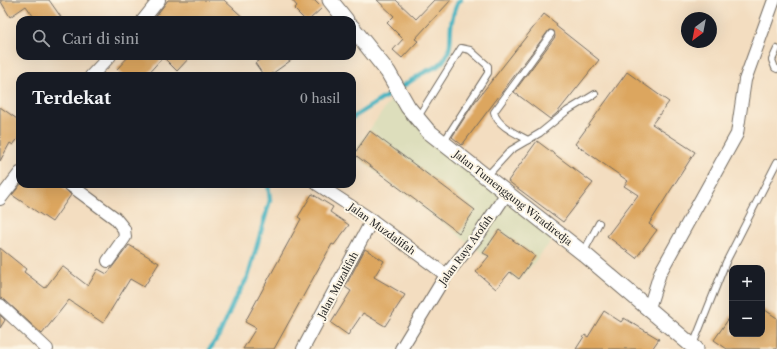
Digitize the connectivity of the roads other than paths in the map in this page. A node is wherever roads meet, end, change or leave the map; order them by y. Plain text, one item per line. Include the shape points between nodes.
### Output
1 (159, 0) edge
2 (330, 0) edge
3 (774, 0) edge
4 (146, 16) edge
5 (343, 16) edge
6 (356, 32) edge
7 (551, 34) dead end
8 (777, 49) edge
9 (106, 60) edge
10 (777, 69) edge
11 (96, 72) edge
12 (595, 94) dead end
13 (413, 112) junction
14 (528, 140) junction
15 (443, 143) junction
16 (777, 162) edge
17 (487, 176) junction
18 (16, 178) edge
19 (74, 188) edge
20 (323, 188) edge
21 (507, 192) junction
22 (0, 199) edge
23 (372, 220) junction
24 (599, 223) dead end
25 (583, 254) junction
26 (108, 261) dead end
27 (446, 275) junction
28 (0, 305) edge
29 (649, 308) junction
30 (694, 348) edge
31 (47, 349) edge
32 (303, 349) edge
33 (401, 349) edge

1 - 4 street
2 - 5 street
3 - 29 street via 745,80 737,134 660,273
6 - 13 street, Jalan Tumenggung Wiradiredja via 388,72
7 - 14 lane via 494,112 507,128
8 - 10 lane via 772,60
9 - 11 street
12 - 14 lane
13 - 15 street, Jalan Tumenggung Wiradiredja via 428,131
13 - 15 lane via 461,48 470,50 488,66 488,73
14 - 17 lane via 506,154
15 - 17 street, Jalan Tumenggung Wiradiredja
16 - 30 lane via 726,262
17 - 21 street, Jalan Tumenggung Wiradiredja
18 - 22 street
19 - 26 street via 115,218 124,229 125,237
20 - 23 street, Jalan Muzdalifah
21 - 25 street, Jalan Tumenggung Wiradiredja
21 - 27 street, Jalan Raya Arofah via 478,236
23 - 27 street, Jalan Muzdalifah
23 - 32 street, Jalan Muzalifah
24 - 25 lane
25 - 29 street, Jalan Tumenggung Wiradiredja
27 - 33 street, Jalan Raya Arofah
28 - 31 street
29 - 30 street, Jalan Tumenggung Wiradiredja

